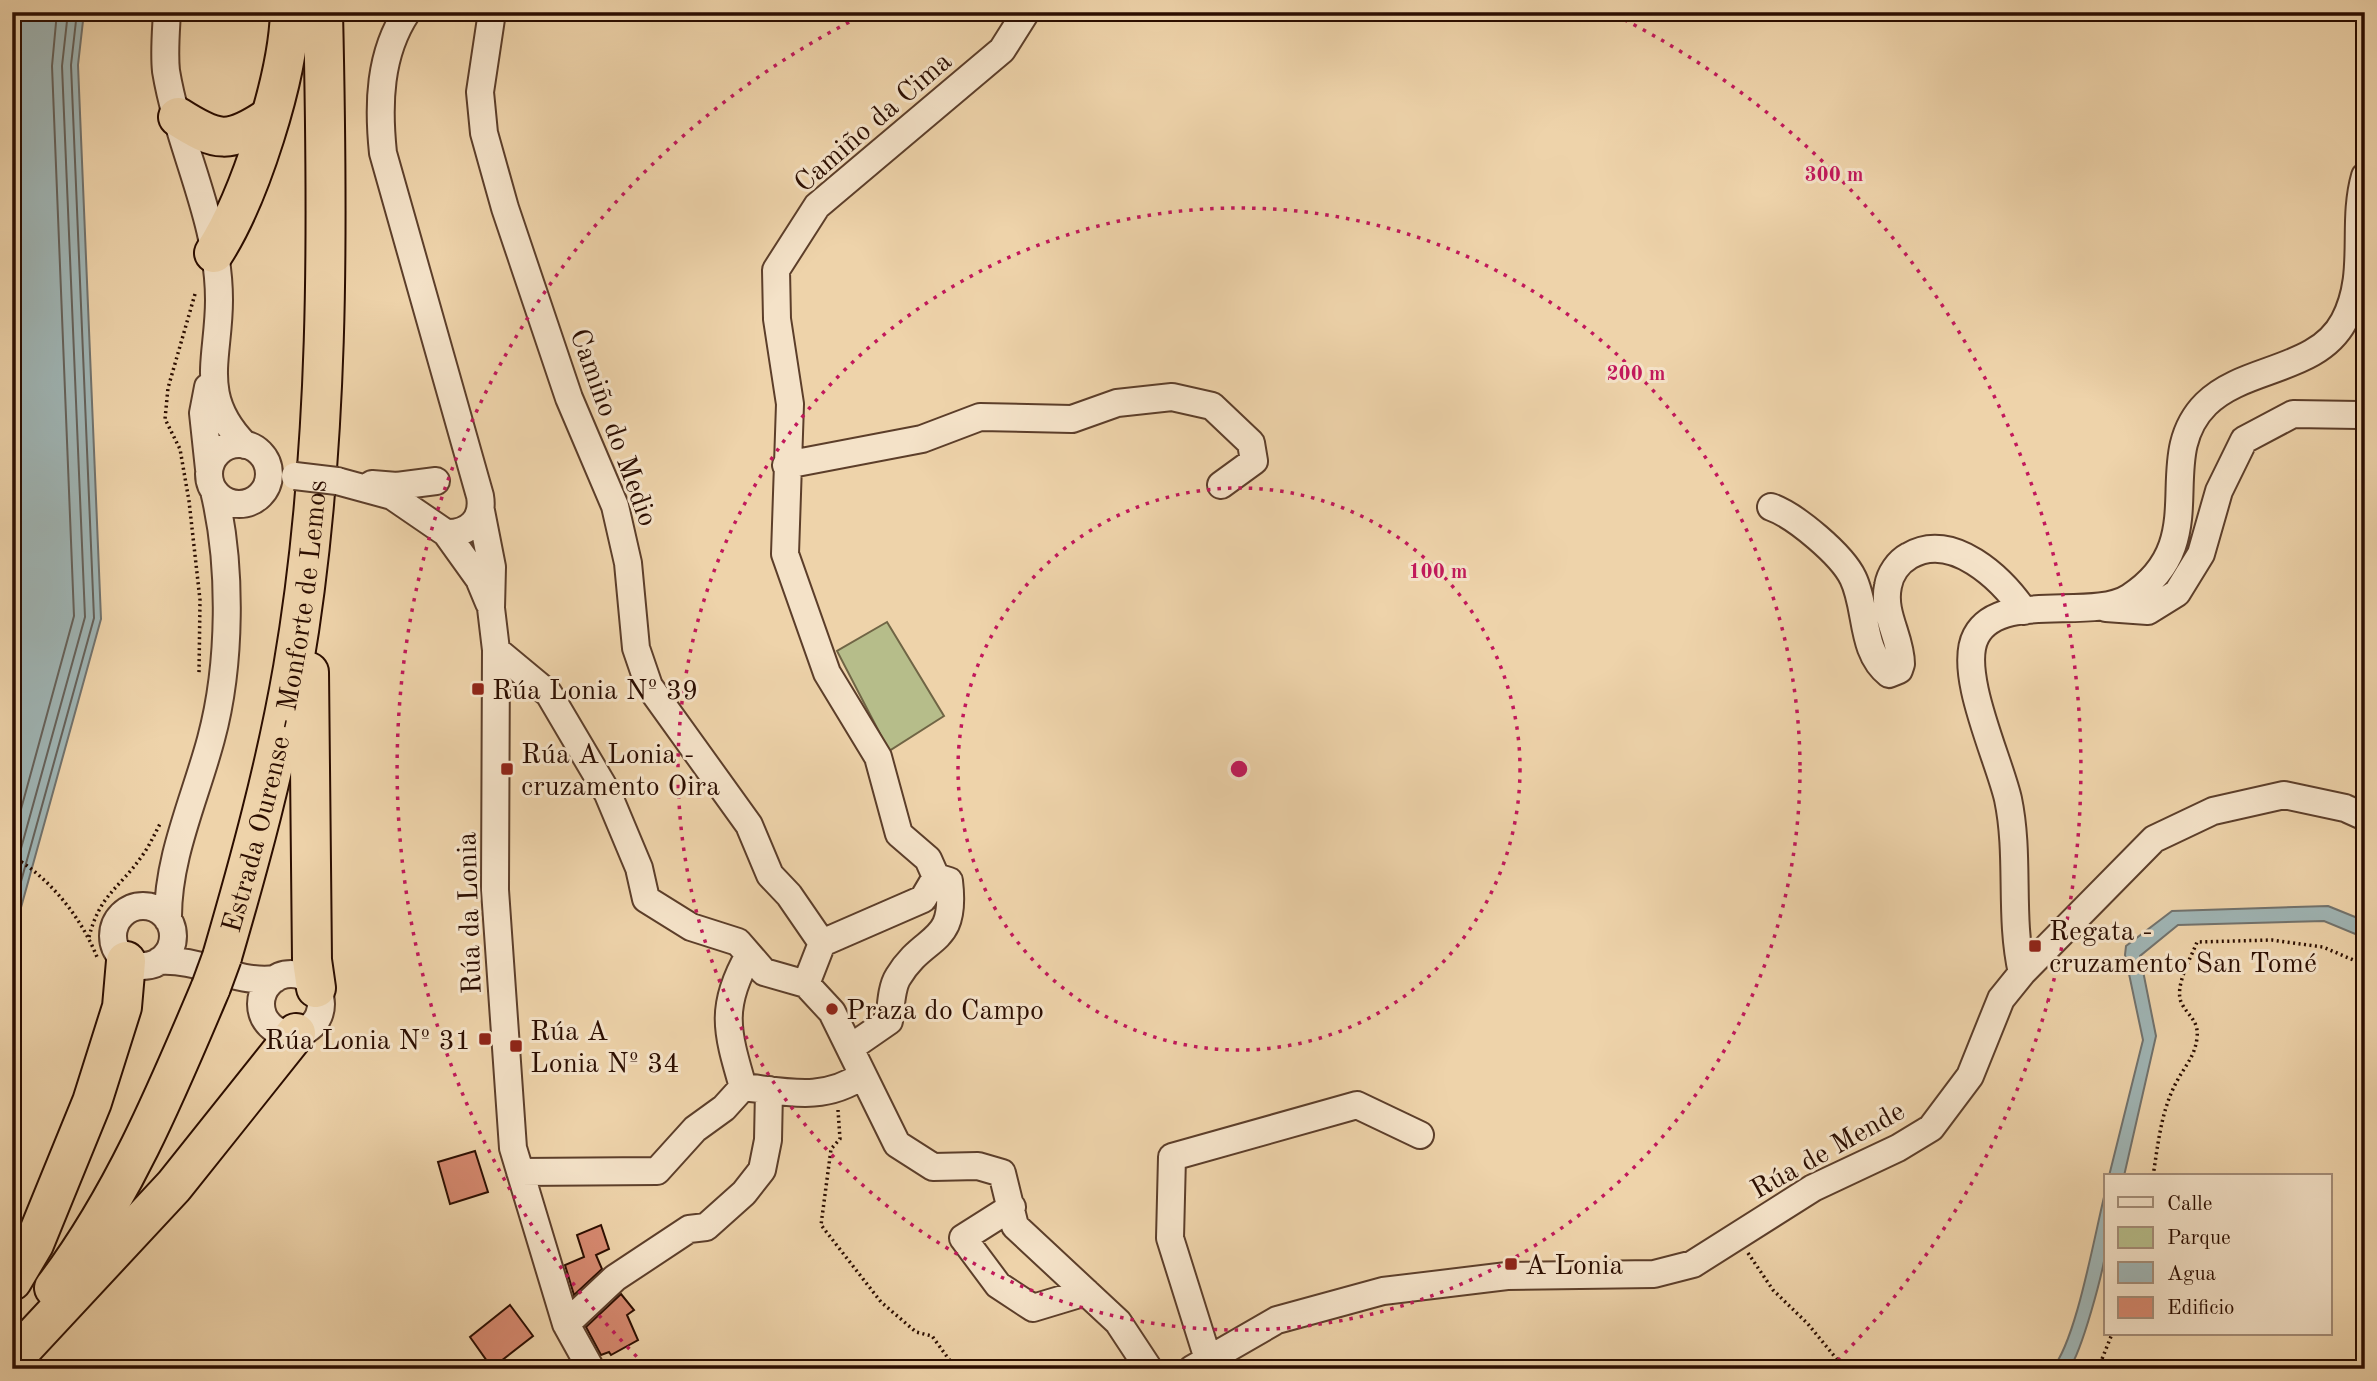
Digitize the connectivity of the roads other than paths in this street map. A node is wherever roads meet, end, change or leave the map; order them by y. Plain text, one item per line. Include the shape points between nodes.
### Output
1 (167, 12) edge
2 (290, 12) edge
3 (323, 12) edge
4 (407, 12) edge
5 (492, 12) edge
6 (1026, 12) edge
7 (178, 117) junction
8 (268, 118) junction
9 (2365, 176) edge
10 (214, 253) junction
11 (213, 365) junction
12 (2359, 415) dead end
13 (456, 420) junction
14 (254, 452) junction
15 (786, 465) junction
16 (295, 476) junction
17 (441, 479) junction
18 (211, 480) junction
19 (337, 481) junction
20 (1221, 485) dead end
21 (254, 497) junction
22 (479, 500) junction
23 (1771, 508) dead end
24 (437, 527) junction
25 (309, 546) junction
26 (226, 579) junction
27 (2089, 607) junction
28 (491, 608) junction
29 (2024, 611) junction
30 (496, 649) junction
31 (2365, 817) edge
32 (174, 821) junction
33 (936, 877) junction
34 (137, 907) junction
35 (170, 925) junction
36 (822, 943) junction
37 (749, 955) junction
38 (142, 961) junction
39 (219, 972) junction
40 (2022, 973) junction
41 (275, 979) junction
42 (806, 984) junction
43 (316, 988) junction
44 (262, 1010) junction
45 (296, 1033) junction
46 (850, 1048) junction
47 (863, 1076) junction
48 (756, 1088) junction
49 (1420, 1135) dead end
50 (520, 1172) junction
51 (1012, 1207) junction
52 (12, 1282) edge
53 (1086, 1292) junction
54 (566, 1324) junction
55 (12, 1343) edge
56 (12, 1360) edge
57 (1200, 1364) edge
58 (591, 1369) edge
59 (1149, 1369) edge

1 - 7 street via 166,70
2 - 8 highway
3 - 25 highway, Estrada Ourense - Monforte de Lemos via 326,136 321,405
4 - 13 street, Rúa da Lonia via 389,48 382,81 383,153
5 - 36 street, Camiño do Medio via 480,92 484,133 569,398 615,506 628,563 636,648 649,686 749,825 770,875
6 - 15 street, Camiño da Cima via 1002,50 817,206 776,270 777,319 790,404
7 - 8 highway via 208,135 228,138 244,134
7 - 10 street via 205,204
8 - 10 highway via 232,221
9 - 27 street via 2359,196 2361,261 2356,293 2343,323 2323,344 2290,364 2227,387 2205,405 2188,431 2181,460 2179,530 2172,551 2129,598
10 - 11 street via 219,299
11 - 14 street via 220,412
11 - 18 street via 203,413
12 - 27 street via 2293,414 2244,440 2219,491 2201,554 2177,593 2148,611
13 - 17 street via 455,450
13 - 22 street, Rúa da Lonia
14 - 16 street
14 - 18 street via 235,445 218,453
14 - 21 street via 268,475
15 - 20 street via 922,439 980,417 1072,419 1117,403 1172,397 1212,406 1251,443 1254,461
15 - 33 street, Camiño da Cima via 785,554 827,673 878,757 900,834 928,859
16 - 19 street, bridge
16 - 21 street
17 - 19 street via 397,486
17 - 22 street via 463,478
17 - 24 street via 425,495 423,504
18 - 21 street via 227,502
18 - 26 street
19 - 24 street, Rúa da Lonia via 392,496
21 - 26 street via 237,518
22 - 24 street via 472,526 464,531
22 - 28 street, Rúa da Lonia via 492,567
23 - 29 street via 1829,548 1853,577 1867,638 1878,663 1889,674 1902,664 1888,611 1889,581 1916,551 1950,552 1976,562 2007,586
24 - 28 street, Rúa da Lonia via 479,579
25 - 39 highway, Estrada Ourense - Monforte de Lemos via 293,667 272,774
25 - 43 highway via 312,960
26 - 32 street via 218,711
27 - 29 street
28 - 30 street, Rúa da Lonia
29 - 40 street via 1993,620 1977,634 1971,651 1973,680 2008,800 2014,844 2015,943
30 - 37 street via 549,694 608,794 639,868 646,899 691,927 738,942
30 - 50 street, Rúa da Lonia via 495,890 513,1148
31 - 40 street, Rúa de Mende via 2284,795 2252,799 2184,822 2154,839
32 - 34 street
32 - 35 street via 167,894
33 - 36 street via 923,899
33 - 46 street, Camiño da Cima via 949,881 952,903 946,929 897,979 889,1021
34 - 35 street via 154,909
34 - 38 street via 127,910 115,925 114,945
35 - 38 street via 170,947
35 - 39 street
36 - 42 street
37 - 42 street via 764,972
37 - 48 street via 734,982 727,1031
38 - 39 street
38 - 52 highway via 122,1007 93,1102 34,1244
39 - 41 street
39 - 44 street
39 - 55 highway, Estrada Ourense - Monforte de Lemos via 157,1114 108,1204 65,1274
40 - 57 street, Rúa de Mende via 2001,999 1970,1076 1931,1128 1838,1174 1693,1264 1654,1274 1507,1276 1383,1291 1277,1320
41 - 43 street via 301,976
41 - 44 street via 263,993
42 - 46 street via 832,1012
43 - 45 street via 318,1016
44 - 45 street via 270,1026
45 - 56 highway via 174,1186
46 - 47 street
47 - 48 street via 837,1090 810,1093
47 - 51 street via 897,1144 933,1167 978,1166 1002,1173
48 - 50 street via 695,1129 657,1171
48 - 54 street via 768,1140 762,1170 744,1193 706,1227 689,1229 615,1278
49 - 57 street via 1357,1105 1172,1157 1170,1238
50 - 54 street, Rúa da Lonia
51 - 53 street via 1015,1226
51 - 53 street via 963,1238 998,1285 1033,1308
53 - 59 street via 1118,1322
54 - 58 street, Rúa da Lonia

